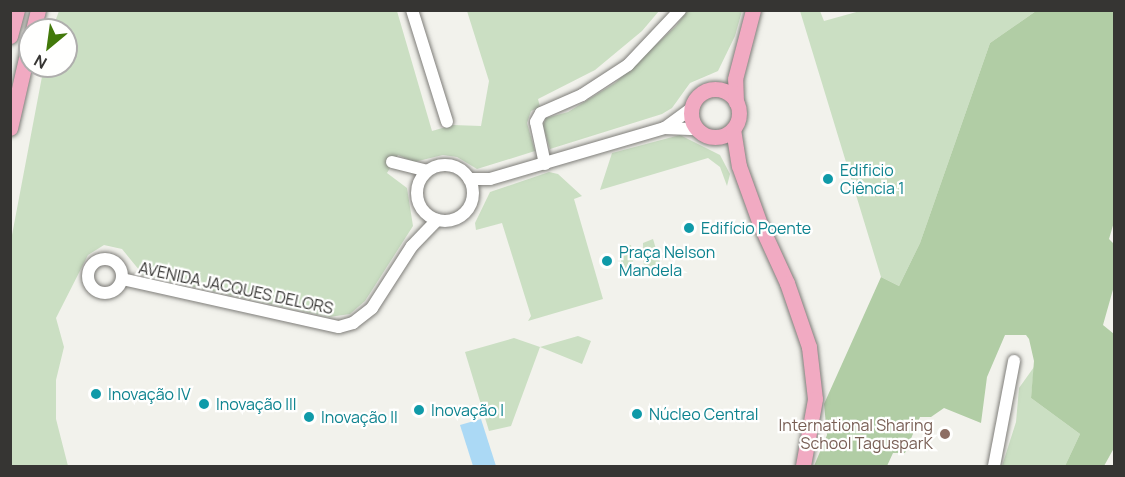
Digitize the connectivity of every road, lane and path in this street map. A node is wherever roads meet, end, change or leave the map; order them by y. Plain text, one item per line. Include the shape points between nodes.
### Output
1 (17, 10) edge
2 (412, 10) edge
3 (680, 10) edge
4 (753, 10) edge
5 (10, 36) edge
6 (740, 55) junction
7 (21, 78) edge
8 (711, 89) junction
9 (736, 102) junction
10 (692, 108) junction
11 (447, 122) dead end
12 (10, 128) edge
13 (664, 128) junction
14 (697, 129) junction
15 (733, 129) junction
16 (713, 137) junction
17 (545, 164) junction
18 (739, 166) junction
19 (427, 171) junction
20 (469, 179) junction
21 (490, 179) junction
22 (417, 189) junction
23 (473, 195) junction
24 (423, 211) junction
25 (437, 220) junction
26 (412, 246) junction
27 (122, 279) dead end
28 (1014, 361) dead end
29 (803, 466) edge
30 (994, 466) edge

1 - 5 main road
2 - 11 street
3 - 17 street via 628,66 582,95 541,113 536,122
4 - 6 main road
6 - 8 main road via 726,78
6 - 9 main road
7 - 12 main road
8 - 9 main road via 726,92
8 - 10 main road via 698,96
9 - 15 main road via 739,116
10 - 13 street
10 - 14 main road
13 - 14 street
13 - 17 street
14 - 16 main road
15 - 16 main road
15 - 18 main road
16 - 18 main road
17 - 21 street
18 - 29 main road via 809,346 815,399
19 - 20 street via 450,165
19 - 22 street
19 - 22 street via 397,165
20 - 21 street
20 - 23 street
21 - 23 street
22 - 24 street
23 - 25 street via 467,211 459,217
24 - 25 street
24 - 26 street, AVENIDA JACQUES DELORS via 422,225
25 - 26 street, AVENIDA JACQUES DELORS
26 - 27 street, AVENIDA JACQUES DELORS via 372,308 353,323 339,327
28 - 30 street

